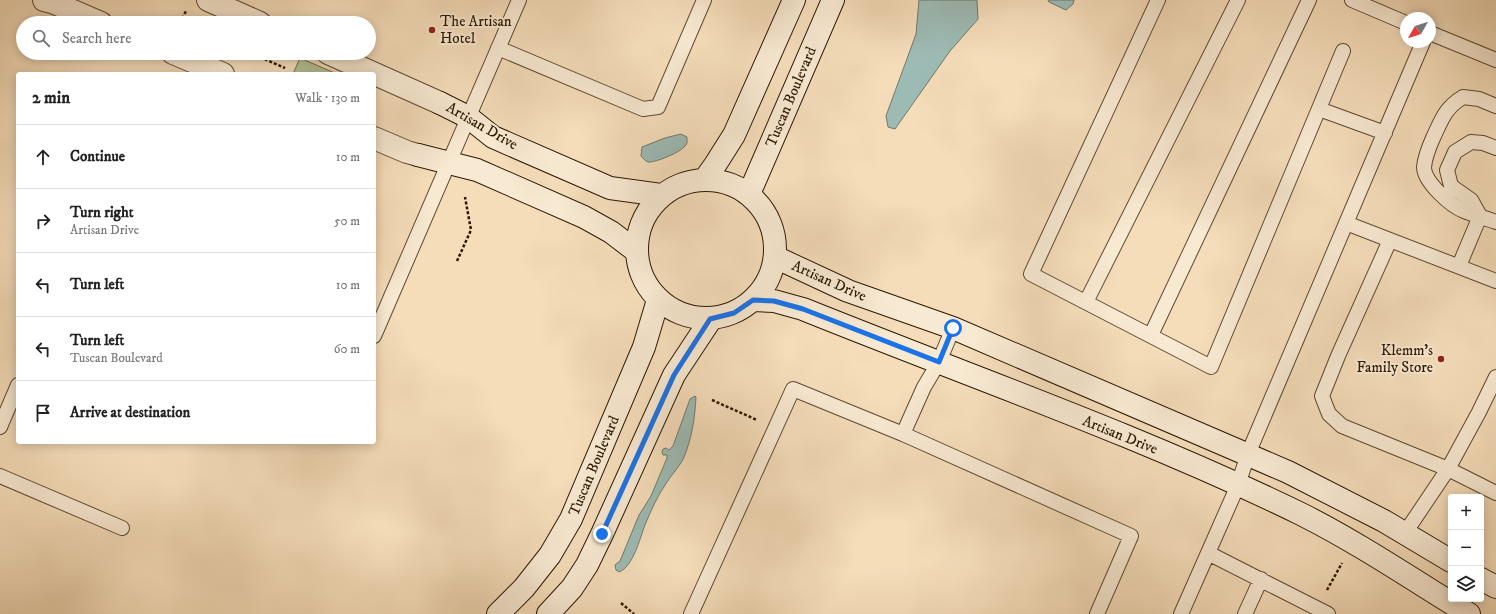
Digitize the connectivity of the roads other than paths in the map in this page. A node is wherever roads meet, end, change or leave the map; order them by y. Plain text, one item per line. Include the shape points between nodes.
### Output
1 (44, 0) edge
2 (208, 0) edge
3 (519, 0) edge
4 (704, 0) edge
5 (794, 0) edge
6 (833, 0) edge
7 (1158, 0) edge
8 (1238, 0) edge
9 (1309, 0) edge
10 (1352, 0) edge
11 (85, 16) edge
12 (244, 16) edge
13 (1400, 20) edge
14 (1436, 35) edge
15 (498, 48) junction
16 (1420, 48) edge
17 (1343, 51) dead end
18 (190, 60) edge
19 (344, 60) edge
20 (1496, 60) edge
21 (218, 72) edge
22 (371, 72) edge
23 (376, 74) edge
24 (1496, 106) edge
25 (1319, 109) junction
26 (468, 117) junction
27 (1384, 133) junction
28 (376, 139) edge
29 (1496, 148) edge
30 (448, 163) junction
31 (704, 179) junction
32 (749, 194) junction
33 (661, 195) junction
34 (1480, 216) junction
35 (1496, 222) edge
36 (1346, 223) junction
37 (1390, 240) junction
38 (636, 251) junction
39 (775, 257) junction
40 (1459, 266) junction
41 (1496, 281) edge
42 (658, 300) junction
43 (753, 300) junction
44 (1086, 302) junction
45 (710, 319) junction
46 (953, 328) junction
47 (376, 331) edge
48 (1151, 335) junction
49 (939, 362) junction
50 (1496, 377) edge
51 (16, 390) edge
52 (0, 427) edge
53 (903, 434) junction
54 (1248, 454) junction
55 (1448, 469) junction
56 (0, 476) edge
57 (1238, 485) junction
58 (1496, 494) edge
59 (122, 528) dead end
60 (1405, 533) junction
61 (1208, 553) junction
62 (1448, 559) edge
63 (1261, 579) junction
64 (1484, 580) edge
65 (1496, 588) edge
66 (498, 614) edge
67 (548, 614) edge
68 (691, 614) edge
69 (1097, 614) edge
70 (1181, 614) edge
71 (1246, 614) edge
72 (1328, 614) edge
73 (1468, 614) edge

1 - 11 main road
2 - 12 main road
3 - 15 lane
4 - 15 lane via 658,106 643,109
5 - 31 main road via 734,135
6 - 32 main road, Tuscan Boulevard
7 - 44 lane via 1031,274
8 - 44 lane
9 - 48 lane
10 - 13 lane
14 - 20 lane
15 - 26 lane
16 - 27 lane
17 - 25 lane
18 - 21 main road
19 - 22 main road, Artisan Drive
23 - 26 main road, Artisan Drive
24 - 34 lane via 1479,99 1463,97 1452,104 1444,113 1427,152 1424,168 1429,183 1440,194 1462,210
25 - 27 lane
25 - 48 lane via 1211,367
26 - 30 lane
26 - 33 main road, Artisan Drive via 493,137 610,188
27 - 36 lane
28 - 30 main road via 406,152
29 - 34 lane via 1471,142 1455,152 1447,170 1451,186 1471,200
30 - 38 main road via 477,170 584,217 611,232
30 - 47 lane
31 - 32 main road via 728,183
31 - 33 main road via 681,183
32 - 39 main road via 764,212 773,233
33 - 38 main road via 646,213 637,235
34 - 35 lane
34 - 40 lane
36 - 37 lane
36 - 54 lane
37 - 40 lane
37 - 55 lane via 1322,396 1329,414 1342,426
38 - 42 main road via 644,281
39 - 43 main road via 764,288
39 - 46 main road, Artisan Drive via 848,291
40 - 41 lane
42 - 45 main road via 673,311
42 - 66 main road, Tuscan Boulevard via 644,347 571,519 550,555 524,588
43 - 45 main road via 734,313
43 - 49 main road, Artisan Drive via 774,301 803,309
44 - 48 lane
45 - 67 main road via 674,375 587,565 572,588
46 - 49 lane
46 - 54 main road, Artisan Drive
49 - 53 lane via 924,387
49 - 57 main road, Artisan Drive
50 - 55 lane
51 - 52 lane
53 - 68 lane via 793,389
53 - 69 lane via 1131,536
54 - 57 lane
54 - 60 main road, Artisan Drive
55 - 58 lane
55 - 60 lane
56 - 59 lane
57 - 61 lane
57 - 73 main road, Artisan Drive via 1302,515 1371,553
60 - 62 main road, Artisan Drive
61 - 63 lane
61 - 70 lane
63 - 71 lane
63 - 72 lane
64 - 65 main road

